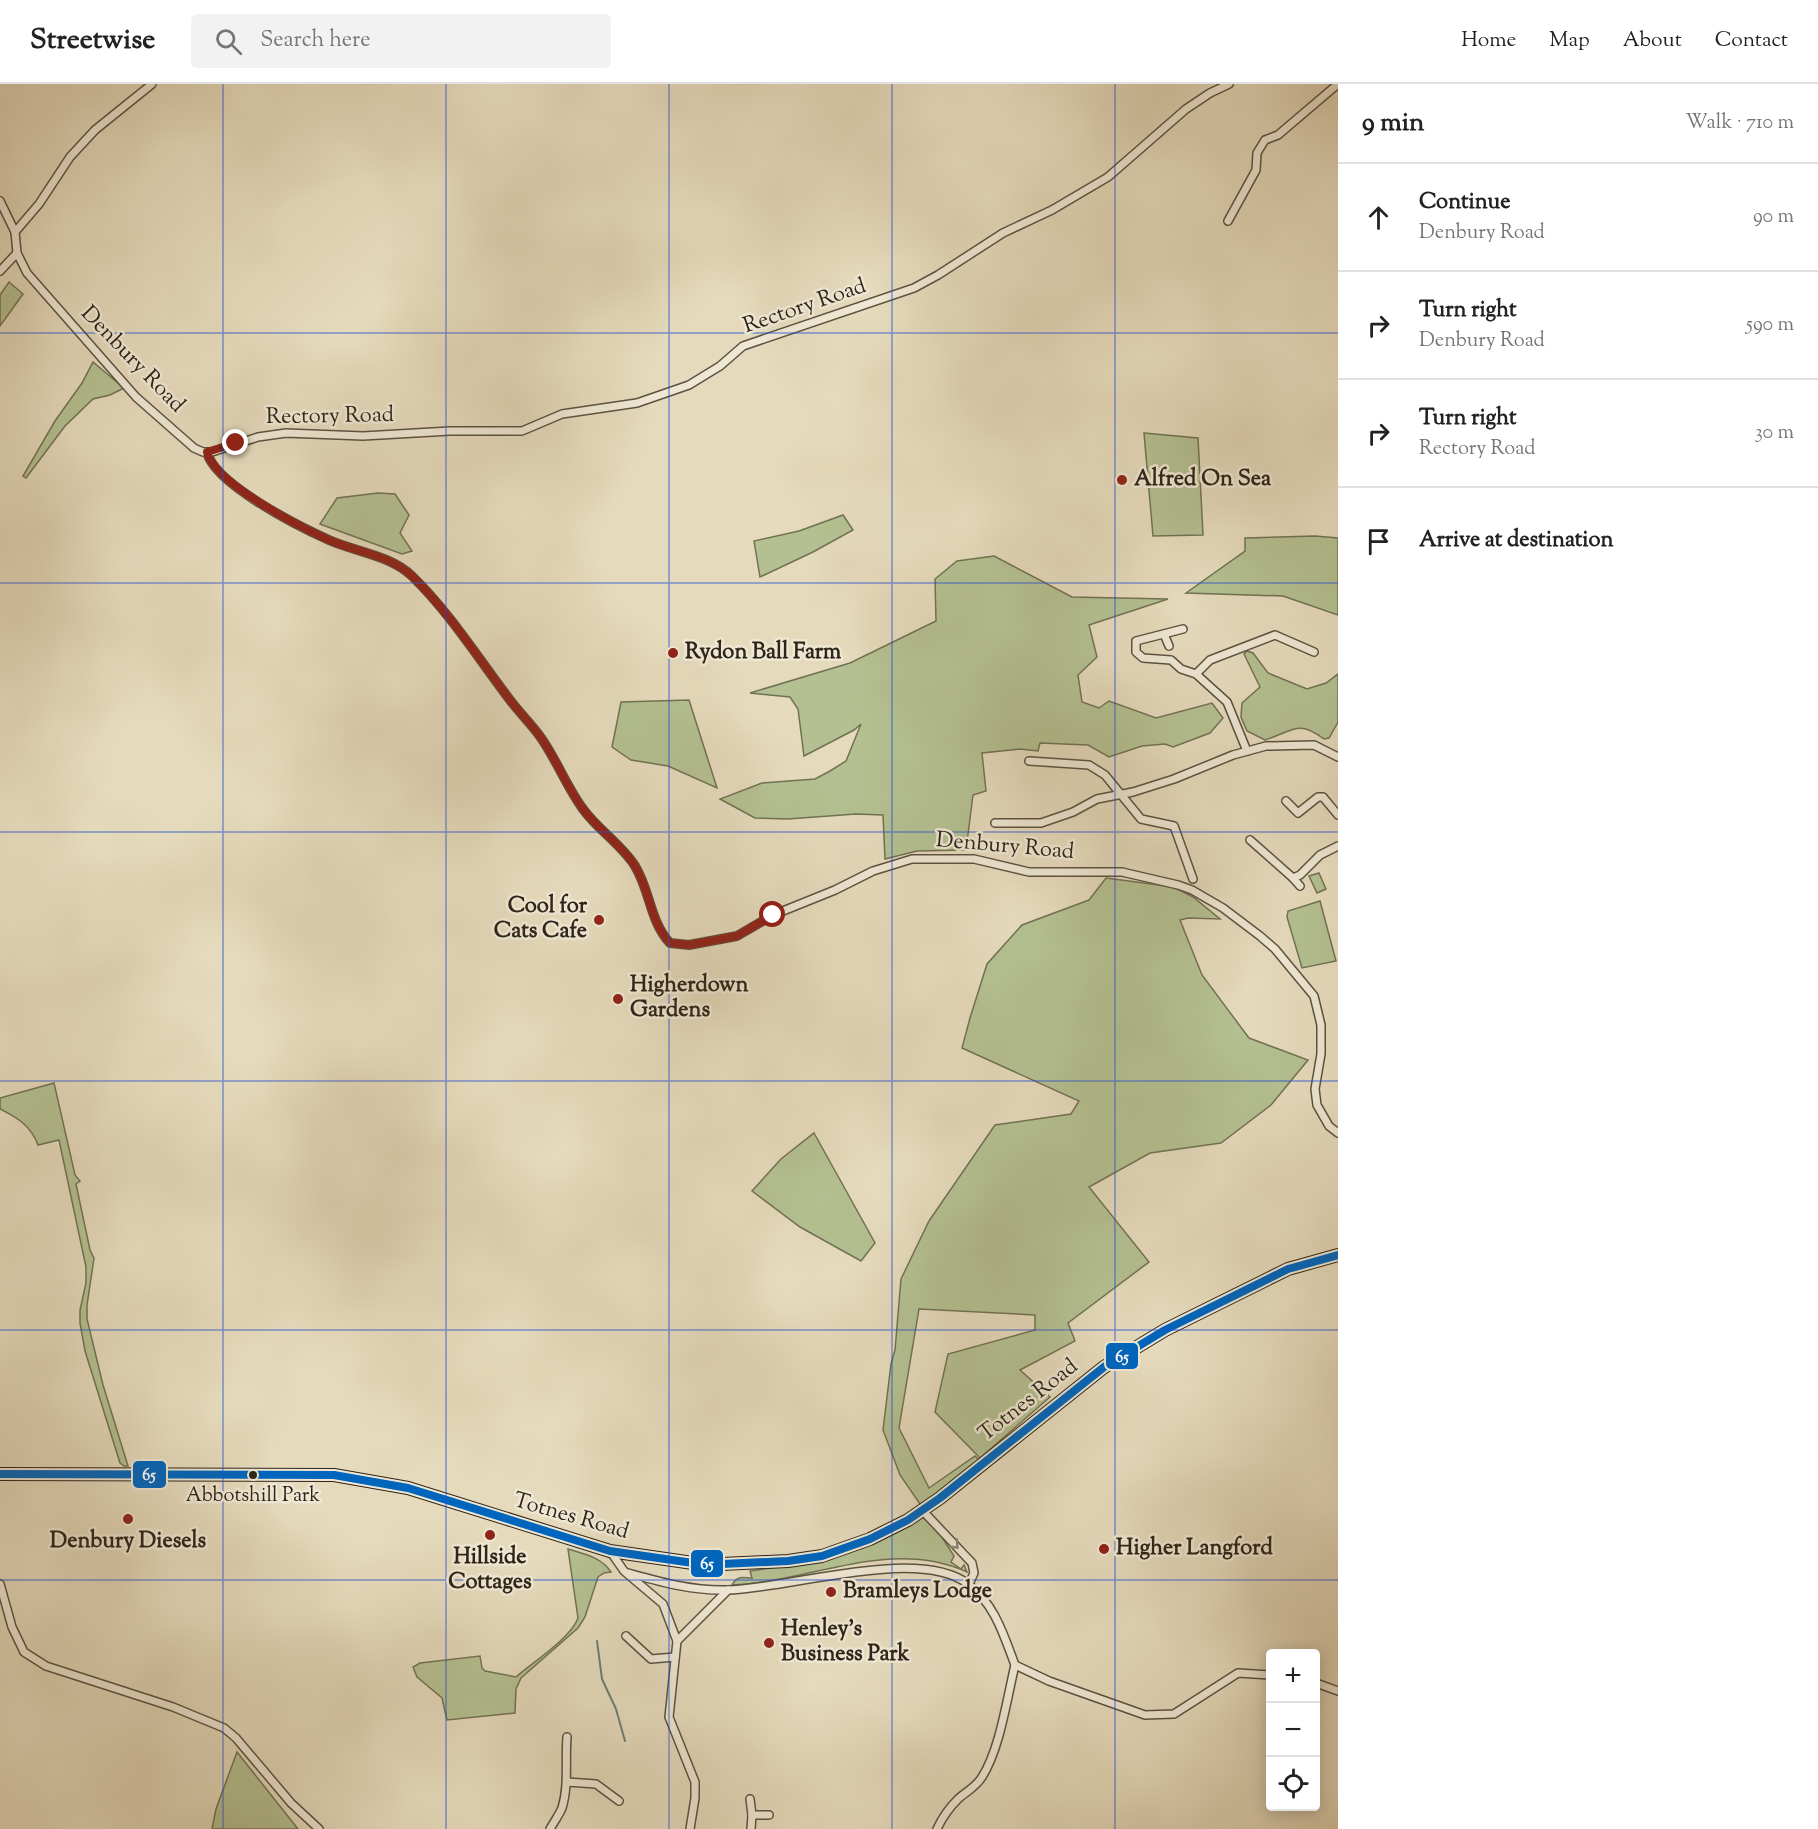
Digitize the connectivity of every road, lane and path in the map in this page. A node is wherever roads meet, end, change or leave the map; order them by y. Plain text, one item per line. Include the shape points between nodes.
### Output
1 (152, 84) edge
2 (1229, 84) edge
3 (1338, 84) edge
4 (0, 201) edge
5 (1228, 221) dead end
6 (15, 232) junction
7 (17, 253) junction
8 (0, 271) edge
9 (207, 452) junction
10 (1183, 629) dead end
11 (1164, 634) junction
12 (1169, 646) dead end
13 (1314, 652) dead end
14 (1196, 674) junction
15 (1247, 751) junction
16 (1338, 757) edge
17 (1029, 761) dead end
18 (1120, 793) junction
19 (1286, 801) dead end
20 (1338, 815) edge
21 (995, 823) dead end
22 (1250, 840) dead end
23 (1338, 846) edge
24 (1293, 878) junction
25 (1192, 879) dead end
26 (1300, 886) dead end
27 (1338, 1133) edge
28 (1338, 1255) edge
29 (0, 1474) edge
30 (922, 1510) junction
31 (610, 1551) junction
32 (628, 1573) junction
33 (0, 1584) edge
34 (969, 1584) junction
35 (728, 1590) junction
36 (626, 1636) dead end
37 (677, 1641) junction
38 (675, 1657) junction
39 (1016, 1665) junction
40 (1266, 1675) edge
41 (1320, 1684) edge
42 (1338, 1691) edge
43 (567, 1737) dead end
44 (567, 1782) junction
45 (612, 1794) junction
46 (750, 1798) dead end
47 (619, 1801) dead end
48 (608, 1803) dead end
49 (752, 1815) junction
50 (769, 1815) dead end
51 (319, 1829) edge
52 (550, 1829) edge
53 (690, 1829) edge
54 (751, 1829) edge
55 (937, 1829) edge

1 - 6 street via 95,130 70,157
2 - 9 street, Rectory Road via 1186,109 1108,177 1003,233 914,288 743,346 720,366 689,384 637,403 562,414 522,431 363,436 286,433
3 - 5 street via 1278,135 1265,140 1257,153 1256,171
4 - 6 street
6 - 7 street
7 - 8 street
7 - 9 street, Denbury Road via 27,273 136,397 194,448
9 - 27 street, Denbury Road via 223,476 259,502 330,540 398,566 421,586 539,735 583,810 636,867 660,932 670,943 689,945 737,936 773,915 873,871 912,859 974,859 1029,872 1122,872 1178,885 1222,908 1260,936 1314,996 1321,1025 1317,1105
10 - 11 street
11 - 12 street
11 - 14 street via 1136,641 1136,652 1143,657 1171,660
13 - 14 street via 1275,635 1210,660
14 - 15 street via 1227,702
15 - 16 street via 1266,746 1314,745
15 - 18 street via 1174,779
17 - 18 street via 1089,765 1105,775
18 - 21 street via 1041,823
18 - 25 street via 1141,819 1174,826
19 - 20 street via 1298,813 1323,796
22 - 24 street
23 - 24 street via 1320,855
24 - 26 street
28 - 30 main road, Totnes Road via 1288,1269 1165,1330 1104,1367
29 - 31 main road, Totnes Road via 344,1477 408,1488
30 - 31 main road, Totnes Road via 860,1543 788,1562 693,1563
30 -> 34 street via 972,1563 974,1573
31 - 32 street
32 - 35 street via 680,1587
32 - 37 street via 663,1604
33 - 51 street via 12,1628 24,1652 46,1666 173,1707 224,1728
34 - 35 street via 940,1571 906,1568
34 - 39 street via 989,1605
35 - 37 street
36 - 38 street via 651,1659
37 - 38 street
38 - 53 street via 669,1717 695,1782
39 - 40 street via 1048,1681 1145,1715 1174,1714 1238,1673
39 - 55 street via 988,1767
41 - 42 street
43 - 44 street
44 - 45 street via 596,1784
44 - 52 street via 561,1809
45 - 47 street
45 - 48 street
46 - 49 street
49 - 50 street
49 - 54 street

